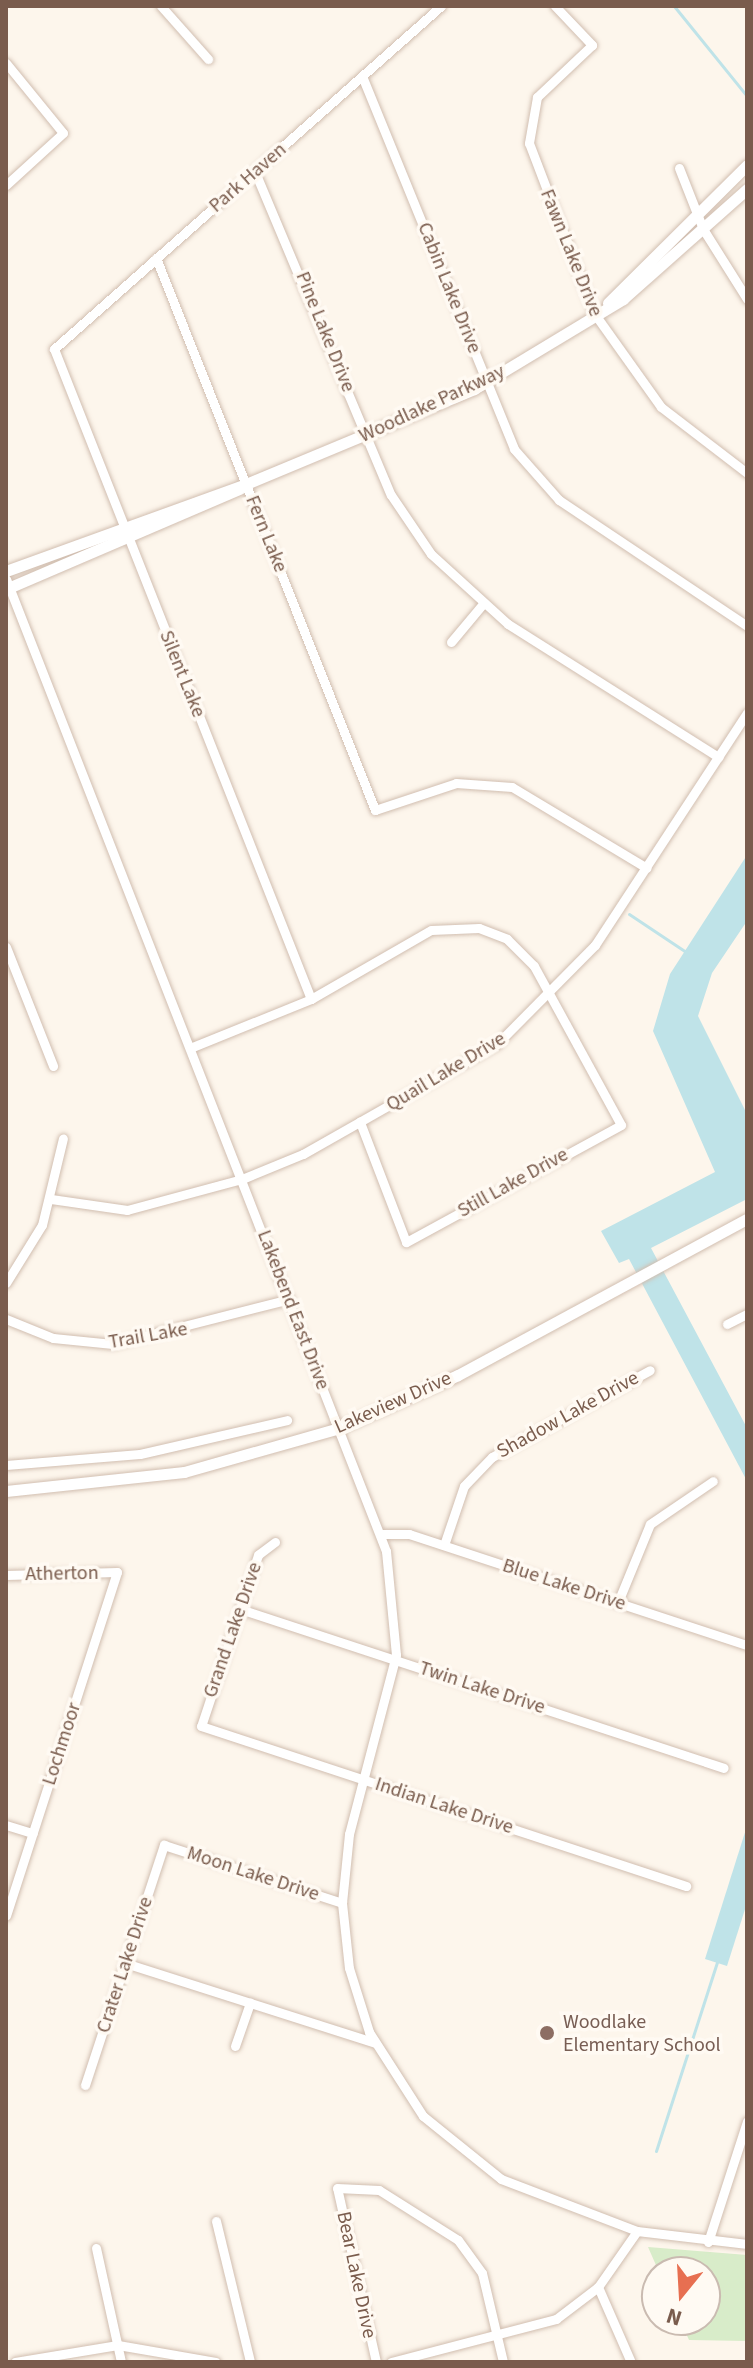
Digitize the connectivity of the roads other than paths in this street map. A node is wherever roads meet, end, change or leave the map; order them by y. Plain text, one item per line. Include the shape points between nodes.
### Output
1 (161, 6) edge
2 (441, 6) edge
3 (555, 6) edge
4 (208, 59) dead end
5 (6, 63) edge
6 (362, 76) junction
7 (747, 165) edge
8 (679, 168) dead end
9 (255, 172) junction
10 (6, 185) edge
11 (747, 189) edge
12 (695, 211) junction
13 (703, 229) junction
14 (156, 258) junction
15 (747, 299) edge
16 (608, 303) junction
17 (594, 313) junction
18 (54, 349) joint
19 (488, 381) junction
20 (364, 435) junction
21 (747, 473) edge
22 (246, 484) junction
23 (124, 524) junction
24 (129, 540) junction
25 (6, 571) edge
26 (7, 586) edge
27 (482, 605) junction
28 (747, 626) edge
29 (451, 642) dead end
30 (747, 713) edge
31 (718, 757) junction
32 (647, 868) junction
33 (6, 947) edge
34 (551, 997) junction
35 (311, 999) junction
36 (190, 1048) junction
37 (53, 1066) dead end
38 (360, 1122) junction
39 (63, 1138) dead end
40 (242, 1179) junction
41 (51, 1199) junction
42 (747, 1219) edge
43 (6, 1283) edge
44 (289, 1299) junction
45 (747, 1314) edge
46 (6, 1319) edge
47 (727, 1324) dead end
48 (650, 1370) dead end
49 (287, 1420) dead end
50 (339, 1428) junction
51 (6, 1465) edge
52 (713, 1481) dead end
53 (6, 1491) edge
54 (380, 1534) junction
55 (275, 1542) dead end
56 (444, 1545) junction
57 (117, 1572) joint
58 (6, 1575) edge
59 (618, 1602) junction
60 (240, 1609) junction
61 (747, 1645) edge
62 (396, 1660) junction
63 (201, 1726) joint
64 (724, 1768) dead end
65 (365, 1780) junction
66 (6, 1825) edge
67 (33, 1833) junction
68 (164, 1845) joint
69 (686, 1886) dead end
70 (342, 1903) junction
71 (6, 1916) edge
72 (125, 1963) junction
73 (250, 2003) junction
74 (375, 2043) junction
75 (235, 2046) dead end
76 (85, 2085) dead end
77 (747, 2121) edge
78 (216, 2221) dead end
79 (637, 2231) junction
80 (708, 2242) junction
81 (747, 2244) edge
82 (96, 2248) dead end
83 (598, 2287) junction
84 (498, 2338) junction
85 (118, 2345) junction
86 (15, 2362) edge
87 (121, 2362) edge
88 (216, 2362) edge
89 (250, 2362) edge
90 (376, 2362) edge
91 (391, 2362) edge
92 (503, 2362) edge
93 (631, 2362) edge

1 - 4 street
2 - 6 street, Park Haven
3 - 17 street, Fawn Lake Drive via 592,45 546,86 528,125 532,158
5 - 10 street via 63,133
6 - 9 street, Park Haven
6 - 19 street, Cabin Lake Drive
7 - 12 street, Woodlake Parkway
8 - 12 street
9 - 14 street, Park Haven
9 - 20 street, Pine Lake Drive via 270,193
11 - 13 street, Woodlake Parkway
12 - 13 street
12 - 16 street, Woodlake Parkway
13 - 15 street
13 - 16 street, Woodlake Parkway via 623,299
14 - 18 street, Park Haven
14 - 22 street, Fern Lake
16 - 17 street, Woodlake Parkway
17 - 19 street, Woodlake Parkway
17 - 21 street, Fawn Lake Drive via 661,407
18 - 23 street, Silent Lake
19 - 20 street, Woodlake Parkway
19 - 28 street, Cabin Lake Drive via 503,430 542,485
20 - 22 street, Woodlake Parkway
20 - 27 street, Pine Lake Drive via 410,525
22 - 23 street, Woodlake Parkway
22 - 24 street, Woodlake Parkway
22 - 32 street, Fern Lake via 375,810 456,783 512,787
23 - 24 street, Silent Lake
23 - 25 street, Woodlake Parkway
24 - 26 street, Woodlake Parkway
24 - 35 street, Silent Lake
26 - 36 street, Lakebend East Drive
27 - 29 street
27 - 31 street, Pine Lake Drive
30 - 31 street, Quail Lake Drive
31 - 32 street, Quail Lake Drive
32 - 34 street, Quail Lake Drive
33 - 37 street
34 - 35 street via 515,945 460,925 412,938
34 - 38 street, Quail Lake Drive via 497,1044
34 - 38 street, Still Lake Drive via 621,1125 406,1242
35 - 36 street
36 - 40 street, Lakebend East Drive
38 - 40 street, Quail Lake Drive
39 - 41 street
40 - 41 street, Quail Lake Drive via 127,1210
40 - 44 street, Lakebend East Drive
41 - 43 street
42 - 50 street, Lakeview Drive via 458,1375
44 - 46 street, Trail Lake via 113,1344 53,1338
44 - 50 street, Lakebend East Drive
45 - 47 street
48 - 56 street, Shadow Lake Drive via 492,1457 464,1486
49 - 51 street via 140,1454
50 - 53 street, Lakeview Drive via 184,1472
50 - 54 street, Lakebend East Drive
52 - 59 street via 650,1524
54 - 56 street, Blue Lake Drive
54 - 62 street, Lakebend East Drive via 393,1586
55 - 60 street, Grand Lake Drive via 258,1555
56 - 59 street, Blue Lake Drive
57 - 58 street, Atherton
57 - 67 street, Lochmoor
59 - 61 street, Blue Lake Drive
60 - 62 street, Twin Lake Drive
60 - 63 street, Grand Lake Drive
62 - 64 street, Twin Lake Drive
62 - 65 street, Lakebend East Drive
63 - 65 street, Indian Lake Drive
65 - 69 street, Indian Lake Drive
65 - 70 street, Lakebend East Drive via 349,1834
66 - 67 street
67 - 71 street, Lochmoor
68 - 70 street, Moon Lake Drive
68 - 72 street, Crater Lake Drive
70 - 74 street, Lakebend East Drive via 349,1968
72 - 73 street
72 - 76 street, Crater Lake Drive
73 - 74 street
73 - 75 street
74 - 79 street, Lakebend East Drive via 423,2116 473,2161 531,2195
77 - 80 street
78 - 89 street
79 - 80 street, Lakebend East Drive
79 - 83 street
80 - 81 street, Lakebend East Drive
82 - 85 street
83 - 84 street via 556,2319
83 - 93 street
84 - 90 street, Bear Lake Drive via 482,2273 458,2240 379,2190 337,2188
84 - 91 street
84 - 92 street
85 - 86 street
85 - 87 street
85 - 88 street

